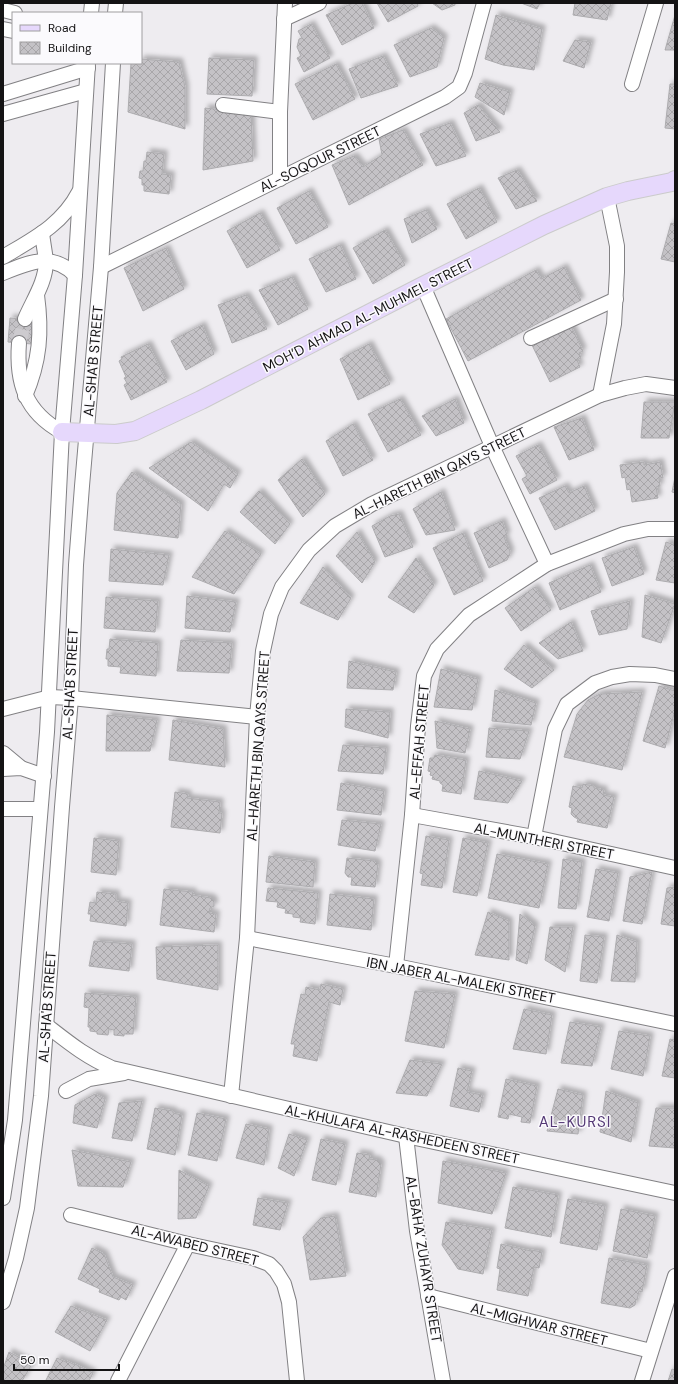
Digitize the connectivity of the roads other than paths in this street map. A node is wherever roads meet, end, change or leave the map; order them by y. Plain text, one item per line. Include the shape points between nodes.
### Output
1 (285, 3) edge
2 (319, 3) edge
3 (484, 3) edge
4 (656, 3) edge
5 (284, 19) junction
6 (112, 64) edge
7 (88, 66) edge
8 (632, 84) dead end
9 (86, 91) junction
10 (3, 94) edge
11 (223, 105) dead end
12 (280, 112) junction
13 (3, 114) edge
14 (280, 179) junction
15 (674, 181) edge
16 (81, 188) junction
17 (607, 198) junction
18 (42, 233) junction
19 (3, 257) edge
20 (46, 261) junction
21 (101, 267) junction
22 (3, 273) edge
23 (75, 275) junction
24 (423, 286) junction
25 (37, 295) junction
26 (616, 299) junction
27 (25, 319) tunnel mouth
28 (531, 338) dead end
29 (19, 343) tunnel mouth
30 (675, 388) edge
31 (600, 395) junction
32 (25, 396) junction
33 (62, 432) junction
34 (87, 434) junction
35 (492, 446) junction
36 (675, 529) edge
37 (547, 564) junction
38 (675, 679) edge
39 (50, 697) junction
40 (71, 698) junction
41 (3, 709) edge
42 (257, 717) junction
43 (3, 753) edge
44 (21, 768) junction
45 (3, 769) edge
46 (44, 776) junction
47 (3, 809) edge
48 (40, 809) junction
49 (412, 816) junction
50 (534, 838) junction
51 (675, 868) edge
52 (247, 938) junction
53 (396, 966) junction
54 (675, 1024) edge
55 (46, 1025) junction
56 (129, 1072) junction
57 (66, 1092) dead end
58 (231, 1096) junction
59 (406, 1136) junction
60 (675, 1193) edge
61 (3, 1198) edge
62 (71, 1215) dead end
63 (188, 1244) junction
64 (675, 1276) edge
65 (428, 1296) junction
66 (3, 1302) edge
67 (651, 1351) junction
68 (118, 1381) edge
69 (297, 1381) edge
70 (443, 1381) edge
71 (642, 1381) edge

1 - 5 street
2 - 5 street
3 - 14 street, AL-SOQOUR STREET via 459,87 445,97
4 - 8 street
5 - 12 street
6 - 21 street, AL-SHA'B STREET
7 - 9 street, AL-SHA'B STREET
7 - 10 street
9 - 13 street
9 - 16 street, AL-SHA'B STREET
11 - 12 street
12 - 14 street
14 - 21 street, AL-SOQOUR STREET
15 - 17 main road, MOH’D AHMAD AL-MUHMEL STREET
16 - 18 street via 65,214
16 - 23 street, AL-SHA'B STREET
17 - 24 main road, MOH’D AHMAD AL-MUHMEL STREET
17 - 26 street via 617,246
18 - 19 street
18 - 20 street
20 - 22 street via 31,262
20 - 23 street via 62,265
20 - 25 street via 44,277
21 - 34 street, AL-SHA'B STREET
23 - 33 street, AL-SHA'B STREET
24 - 34 main road, MOH’D AHMAD AL-MUHMEL STREET via 164,418 135,430 116,434
24 - 35 street
25 - 27 street
25 - 32 street via 39,346 32,380
26 - 28 street
26 - 31 street
29 - 32 street via 19,370
30 - 31 street, AL-HARETH BIN QAYS STREET via 646,384
31 - 35 street, AL-HARETH BIN QAYS STREET
32 - 33 street via 45,421
33 - 34 main road, MOH’D AHMAD AL-MUHMEL STREET
33 - 39 street, AL-SHA'B STREET
34 - 40 street, AL-SHA'B STREET via 76,564
35 - 37 street
35 - 42 street, AL-HARETH BIN QAYS STREET via 372,504 335,526 308,550 282,587 271,614 263,651
36 - 37 street, AL-EFFAH STREET via 648,529 624,534
37 - 49 street, AL-EFFAH STREET via 469,615 437,649 424,676
38 - 50 street via 630,674 612,677 595,683 567,704 555,729
39 - 40 street
39 - 41 street
39 - 46 street, AL-SHA'B STREET
40 - 42 street
40 - 55 street, AL-SHA'B STREET
42 - 52 street, AL-HARETH BIN QAYS STREET
43 - 44 street
44 - 45 street
44 - 46 street
46 - 48 street, AL-SHA'B STREET
47 - 48 street
48 - 61 street, AL-SHA'B STREET via 14,1120
49 - 50 street, AL-MUNTHERI STREET
49 - 53 street, AL-EFFAH STREET
50 - 51 street, AL-MUNTHERI STREET
52 - 53 street, IBN JABER AL-MALEKI STREET
52 - 58 street, AL-HARETH BIN QAYS STREET
53 - 54 street, IBN JABER AL-MALEKI STREET
55 - 56 street, AL-KHULAFA AL-RASHEDEEN STREET via 95,1061
55 - 66 street, AL-SHA'B STREET via 41,1096 27,1208
56 - 57 street, AL-KHULAFA AL-RASHEDEEN STREET via 89,1079
56 - 58 street, AL-KHULAFA AL-RASHEDEEN STREET
58 - 59 street, AL-KHULAFA AL-RASHEDEEN STREET
59 - 60 street, AL-KHULAFA AL-RASHEDEEN STREET
59 - 65 street, AL-BAHA’ ZUHAYR STREET via 417,1231
62 - 63 street, AL-AWABED STREET
63 - 68 street
63 - 69 street, AL-AWABED STREET via 253,1258 269,1264 276,1271 284,1284 289,1302
64 - 67 street
65 - 67 street, AL-MIGHWAR STREET
65 - 70 street, AL-BAHA’ ZUHAYR STREET
67 - 71 street

